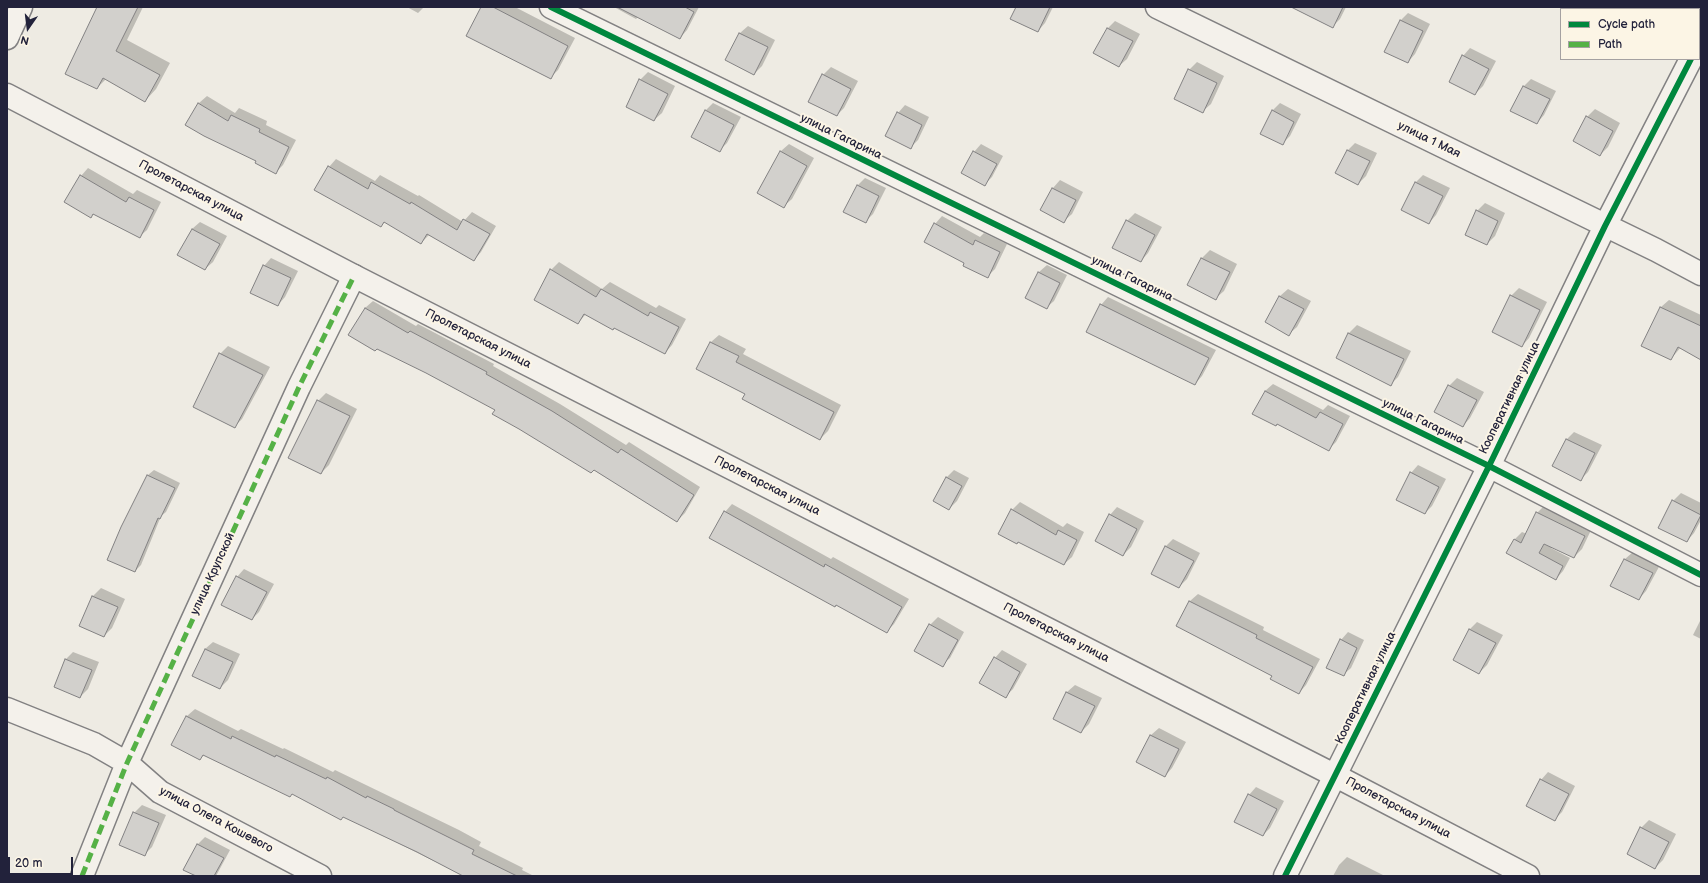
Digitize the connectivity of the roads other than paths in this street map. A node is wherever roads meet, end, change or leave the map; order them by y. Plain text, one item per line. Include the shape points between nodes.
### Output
1 (21, 7) edge
2 (551, 7) edge
3 (1157, 7) edge
4 (7, 38) edge
5 (1690, 60) edge
6 (7, 95) edge
7 (1605, 226) junction
8 (1701, 274) edge
9 (354, 276) junction
10 (1489, 466) junction
11 (1701, 575) edge
12 (7, 709) edge
13 (127, 763) junction
14 (1336, 776) junction
15 (82, 876) edge
16 (320, 876) edge
17 (1285, 876) edge
18 (1528, 876) edge

1 - 4 street
2 - 10 street, улица Гагарина
3 - 7 street, улица 1 Мая
5 - 7 street, Кооперативная улица
6 - 9 street, Пролетарская улица
7 - 8 street, улица 1 Мая
7 - 10 street, Кооперативная улица
9 - 13 street, улица Крупской via 299,387
9 - 14 street, Пролетарская улица
10 - 11 street, улица Гагарина
10 - 14 street, Кооперативная улица
12 - 13 street, улица Олега Кошевого via 94,744
13 - 15 street, улица Крупской
13 - 16 street, улица Олега Кошевого via 160,792
14 - 17 street, Кооперативная улица
14 - 18 street, Пролетарская улица

